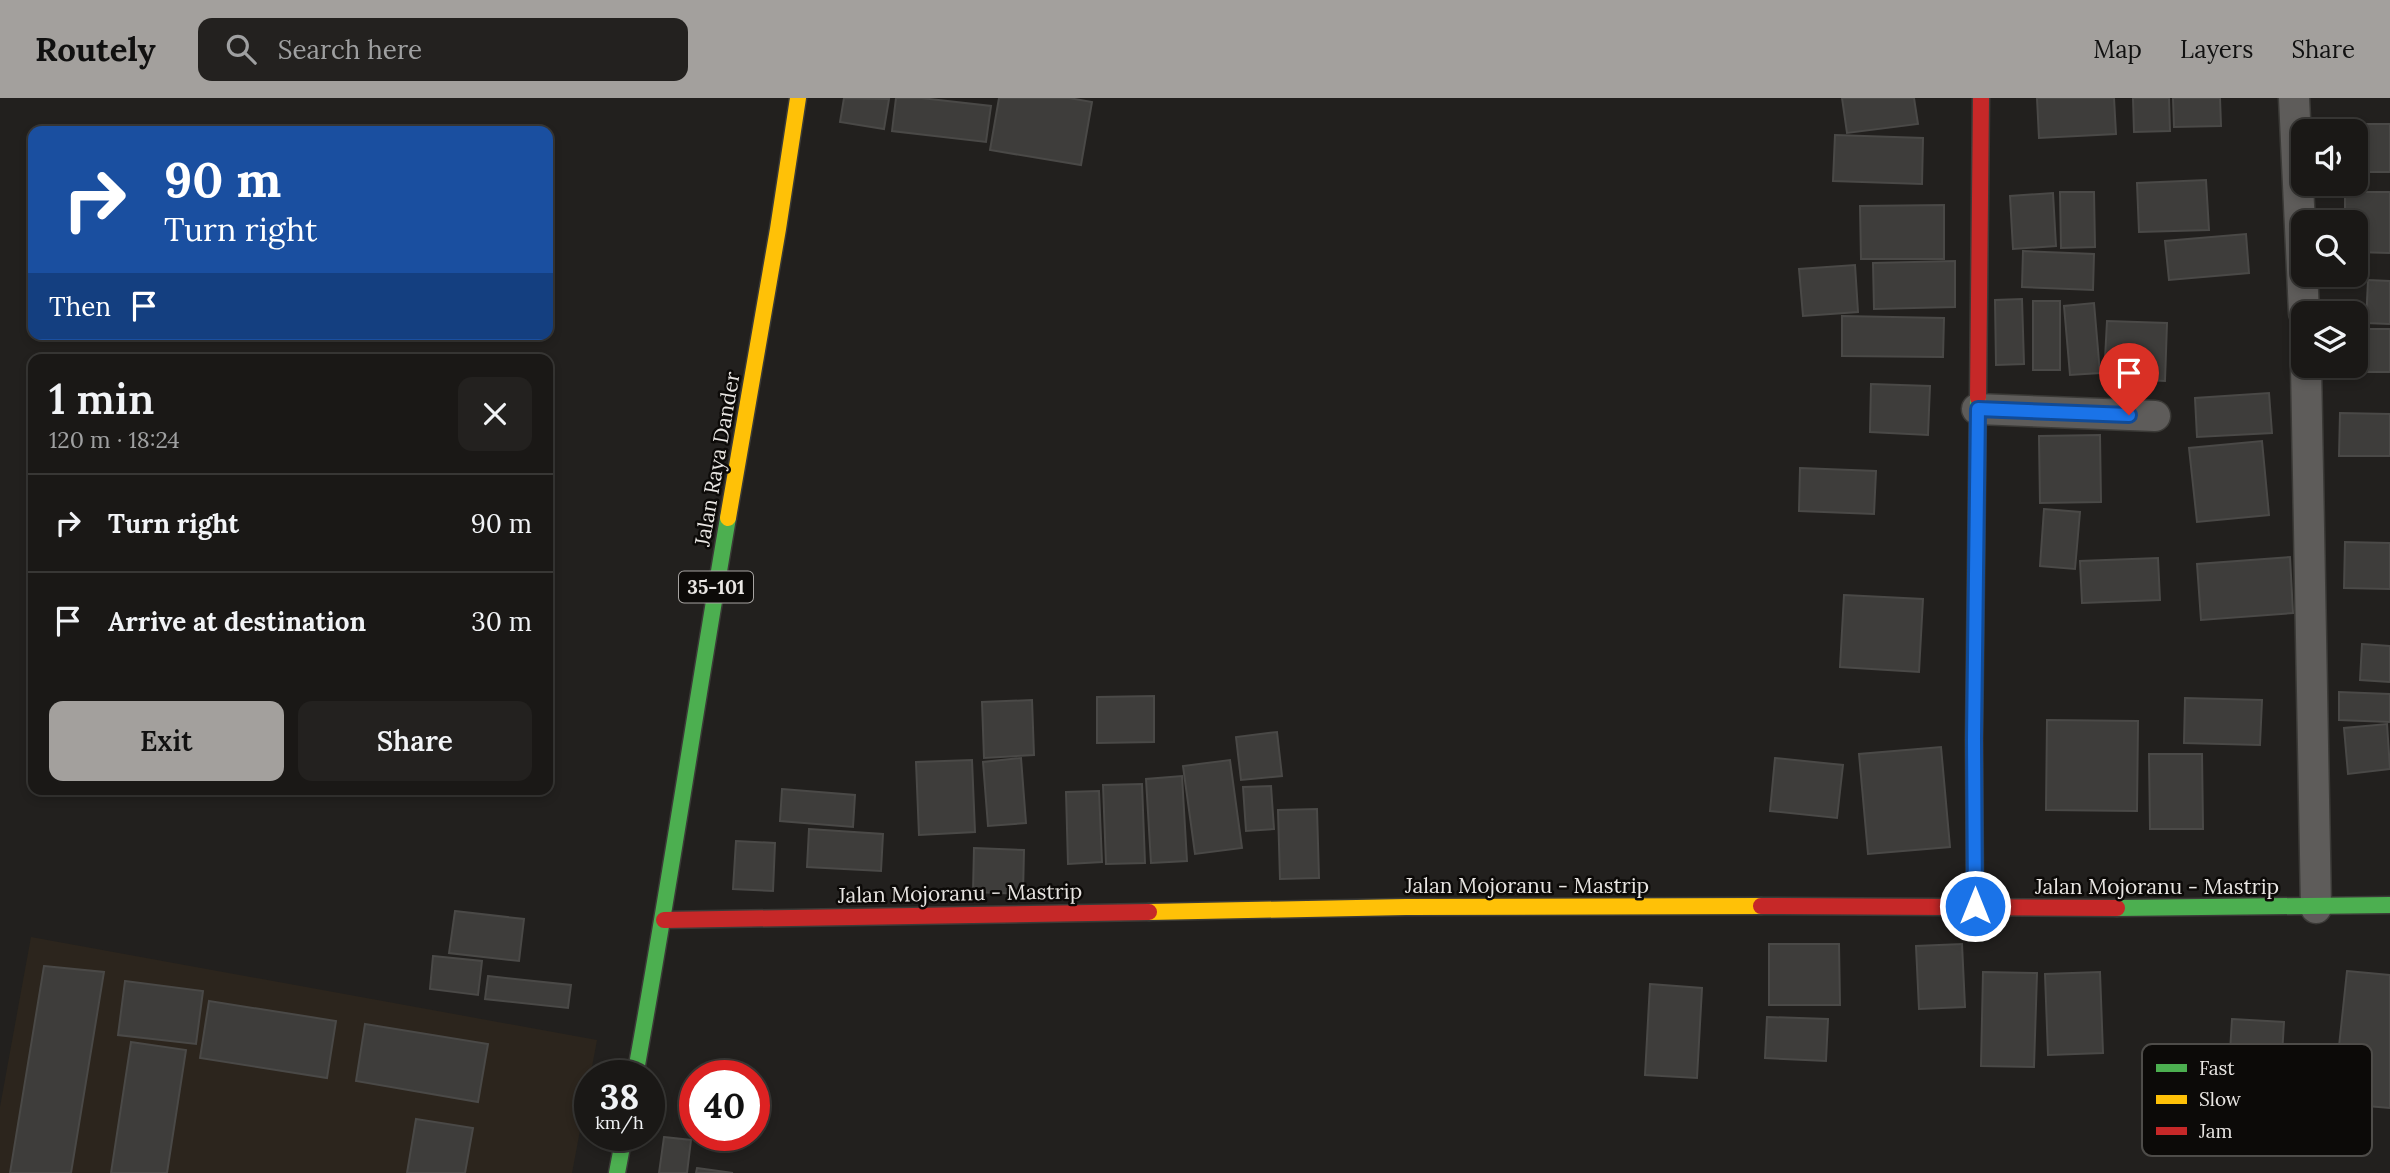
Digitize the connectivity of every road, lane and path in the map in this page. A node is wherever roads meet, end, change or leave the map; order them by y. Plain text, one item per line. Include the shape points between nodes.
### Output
1 (798, 98) edge
2 (1981, 98) edge
3 (2294, 98) edge
4 (2303, 301) edge
5 (2306, 378) edge
6 (1978, 409) junction
7 (2155, 416) dead end
8 (2390, 905) edge
9 (1975, 906) junction
10 (2316, 908) junction
11 (664, 920) junction
12 (638, 1060) edge
13 (621, 1151) edge
14 (617, 1173) edge

1 - 11 street, Jalan Raya Dander / 35-101
2 - 6 street
3 - 4 street
5 - 10 street
6 - 7 street
6 - 9 street
8 - 10 street, Jalan Mojoranu - Mastrip
9 - 10 street, Jalan Mojoranu - Mastrip
9 - 11 street, Jalan Mojoranu - Mastrip via 1406,906
11 - 12 street, Jalan Raya Dander / 35-101
13 - 14 street

